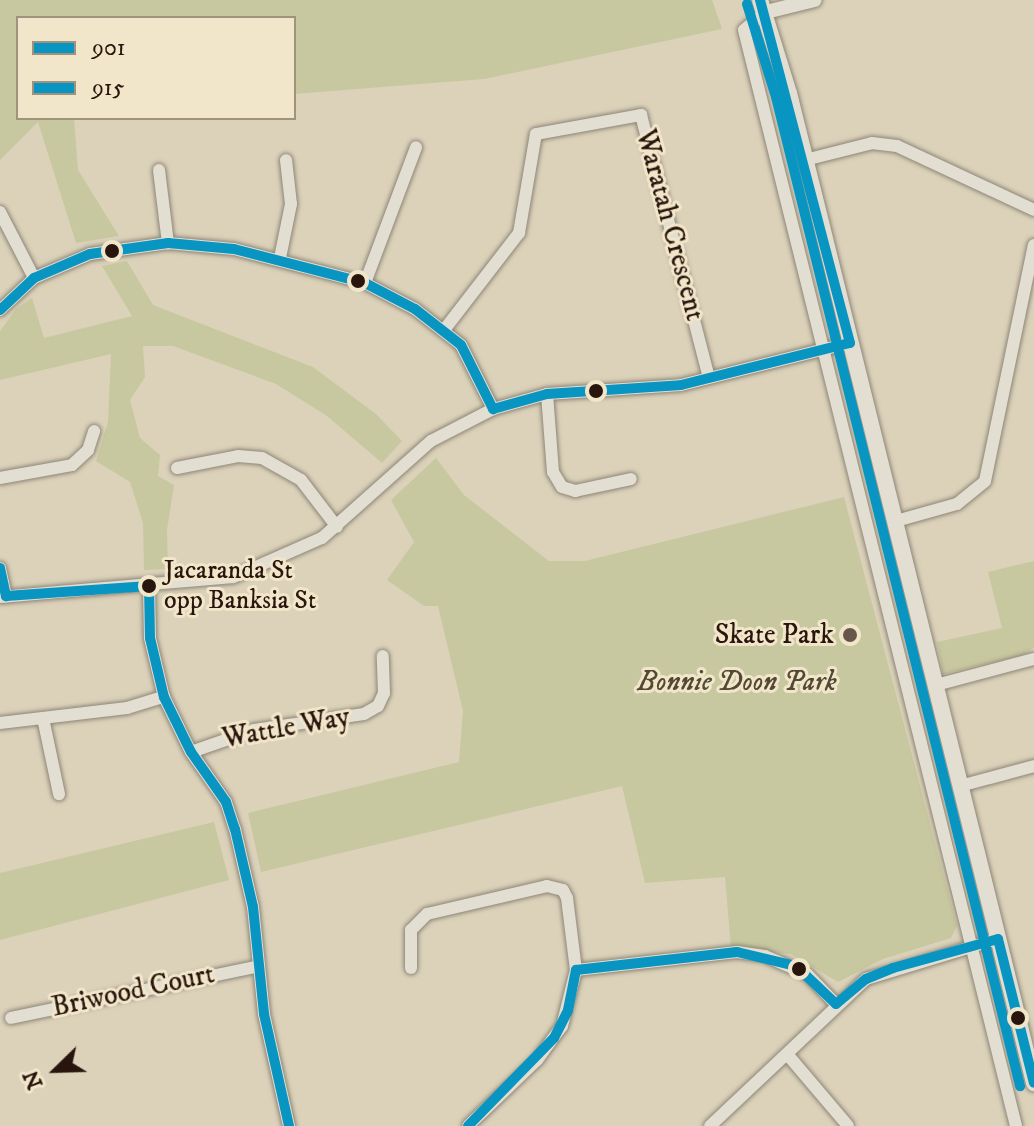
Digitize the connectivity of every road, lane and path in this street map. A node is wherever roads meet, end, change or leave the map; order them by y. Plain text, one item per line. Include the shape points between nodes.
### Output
1 (815, 0) edge
2 (763, 6) edge
3 (416, 147) dead end
4 (286, 160) dead end
5 (805, 160) junction
6 (159, 170) dead end
7 (1034, 210) edge
8 (0, 212) edge
9 (168, 243) junction
10 (1034, 245) edge
11 (280, 258) junction
12 (34, 278) junction
13 (365, 283) junction
14 (0, 310) edge
15 (444, 330) junction
16 (850, 343) junction
17 (822, 350) junction
18 (709, 377) junction
19 (547, 394) junction
20 (493, 409) junction
21 (94, 431) dead end
22 (177, 468) dead end
23 (0, 478) edge
24 (631, 479) dead end
25 (896, 521) junction
26 (337, 527) junction
27 (0, 568) edge
28 (149, 586) junction
29 (3, 597) edge
30 (383, 656) dead end
31 (1034, 659) edge
32 (936, 685) junction
33 (164, 697) junction
34 (43, 718) junction
35 (0, 723) edge
36 (191, 752) junction
37 (1034, 766) edge
38 (960, 786) junction
39 (59, 794) dead end
40 (998, 939) junction
41 (970, 947) junction
42 (256, 967) junction
43 (411, 968) dead end
44 (576, 970) junction
45 (836, 1004) junction
46 (11, 1018) dead end
47 (787, 1054) junction
48 (1034, 1083) edge
49 (289, 1126) edge
50 (468, 1126) edge
51 (710, 1126) edge
52 (848, 1126) edge
53 (1016, 1126) edge

1 - 2 street
2 - 5 main road
2 - 17 street via 744,30
3 - 13 street
4 - 11 street via 291,204
5 - 7 street via 872,143 897,146
5 - 16 main road
6 - 9 street
8 - 12 street
9 - 11 street
9 - 12 street via 90,254
10 - 25 street via 985,481 957,504
11 - 13 street
12 - 14 street
13 - 15 street
15 - 18 street, Waratah Crescent via 519,233 536,134 641,115
15 - 20 street via 474,364
16 - 17 street
16 - 25 main road
17 - 18 street
17 - 41 street
18 - 19 street via 664,388
19 - 20 street
19 - 24 street via 553,472 562,487 575,491
20 - 26 street via 431,441
21 - 23 street via 88,450 72,465
22 - 26 street via 238,456 262,458 301,480
25 - 32 main road
26 - 28 street via 302,549 233,577
27 - 29 street
28 - 29 street
28 - 33 street via 150,638
30 - 36 street, Wattle Way via 384,693 378,706 364,714 266,727
31 - 32 street
32 - 38 main road
33 - 34 street via 127,708
33 - 36 street
34 - 35 street
34 - 39 street
36 - 42 street via 226,802 235,829 253,907
37 - 38 street
38 - 40 main road
40 - 41 street
40 - 48 main road
41 - 45 street via 866,979
41 - 53 street
42 - 46 street, Briwood Court
42 - 49 street
43 - 44 street via 411,930 427,914 556,887 563,890 571,913
44 - 45 street via 737,952 765,956 807,974
44 - 50 street via 568,1010 554,1038
45 - 47 street
47 - 51 street
47 - 52 street

